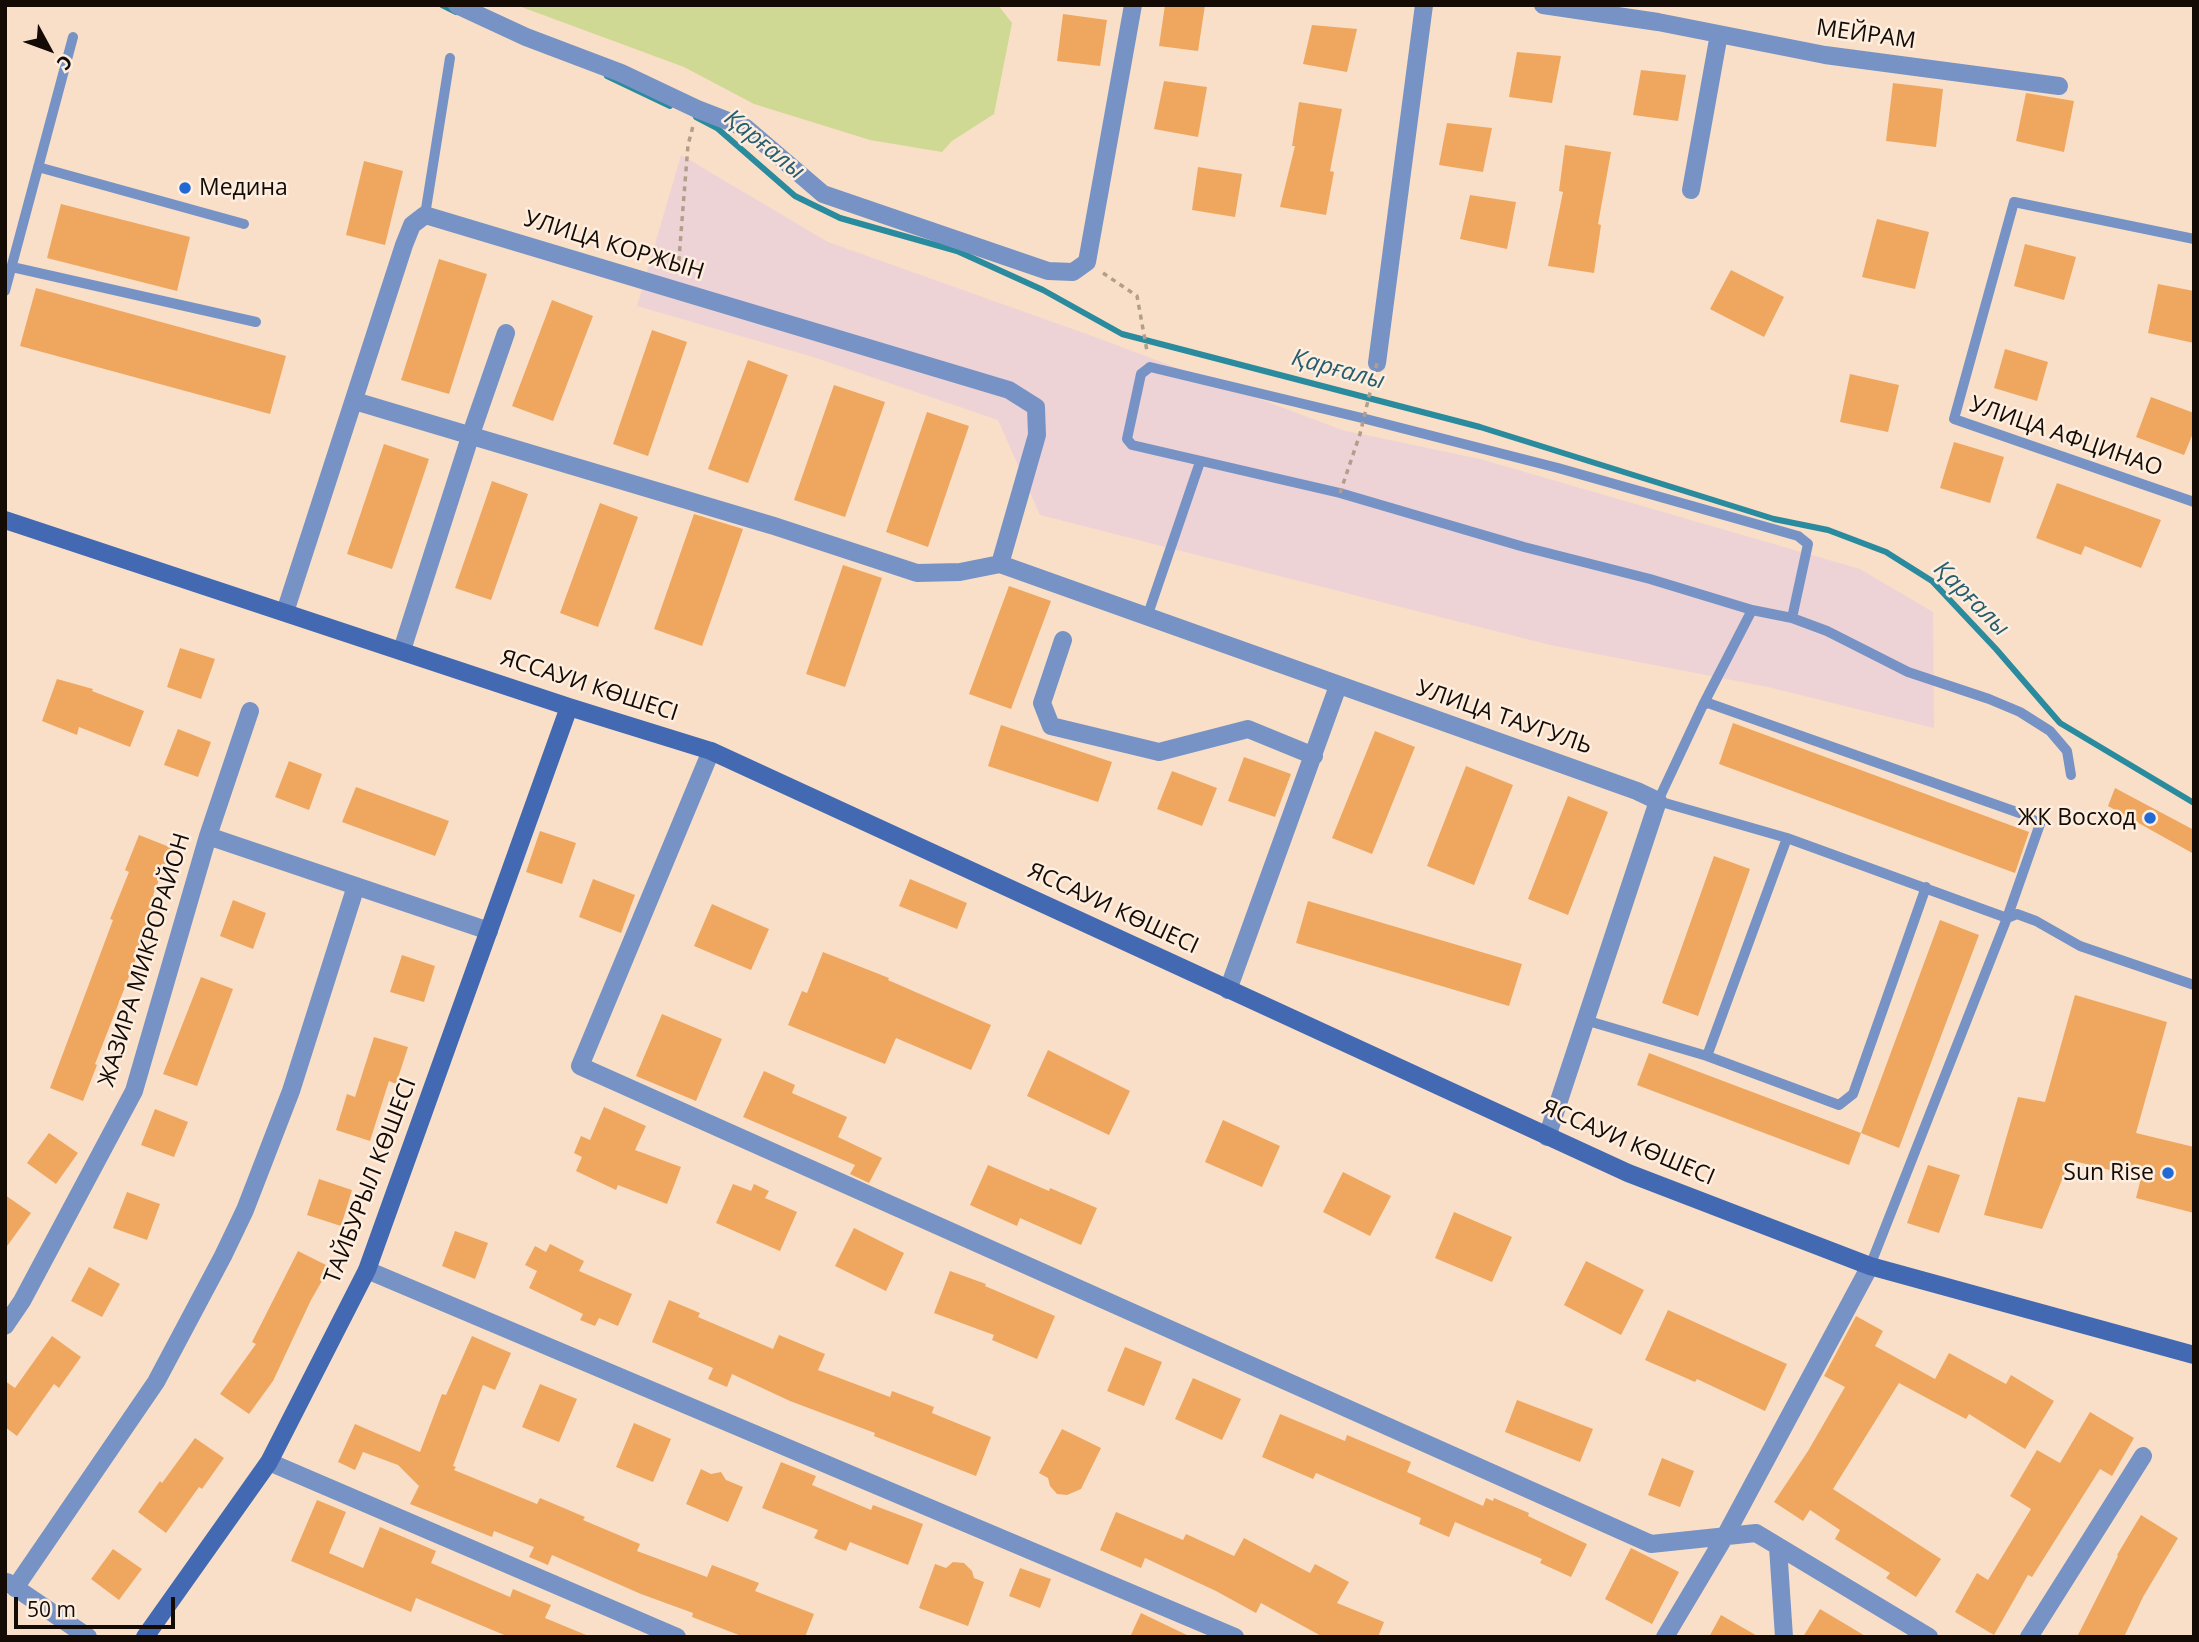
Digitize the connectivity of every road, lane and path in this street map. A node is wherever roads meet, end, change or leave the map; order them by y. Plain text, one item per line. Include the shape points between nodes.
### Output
1 (457, 5) edge
2 (1133, 5) edge
3 (1424, 5) edge
4 (1543, 5) edge
5 (1659, 13) edge
6 (1719, 34) junction
7 (73, 37) dead end
8 (450, 58) dead end
9 (2059, 86) dead end
10 (688, 145) dead end
11 (38, 167) junction
12 (1691, 190) dead end
13 (425, 215) junction
14 (244, 224) dead end
15 (2194, 239) edge
16 (1087, 262) junction
17 (12, 267) junction
18 (677, 290) junction
19 (5, 291) edge
20 (257, 322) dead end
21 (506, 333) dead end
22 (1377, 363) joint
23 (1150, 367) junction
24 (355, 401) junction
25 (1362, 418) junction
26 (471, 434) junction
27 (1200, 462) junction
28 (1340, 493) junction
29 (2194, 502) edge
30 (5, 520) edge
31 (1000, 564) junction
32 (1752, 610) junction
33 (285, 612) junction
34 (1147, 617) junction
35 (1792, 618) junction
36 (1063, 640) dead end
37 (402, 650) junction
38 (1338, 686) junction
39 (1703, 705) junction
40 (569, 707) junction
41 (250, 711) dead end
42 (711, 751) junction
43 (1314, 756) junction
44 (2071, 775) dead end
45 (1658, 801) junction
46 (208, 836) junction
47 (1787, 838) junction
48 (356, 886) junction
49 (1926, 887) junction
50 (2007, 918) junction
51 (489, 931) junction
52 (2194, 985) edge
53 (1228, 990) junction
54 (1585, 1020) junction
55 (1707, 1056) junction
56 (1547, 1137) junction
57 (1870, 1265) junction
58 (367, 1270) junction
59 (5, 1326) edge
60 (2194, 1355) edge
61 (2143, 1456) dead end
62 (269, 1462) junction
63 (1724, 1538) junction
64 (1778, 1547) junction
65 (10, 1585) edge
66 (88, 1637) edge
67 (145, 1637) edge
68 (677, 1637) edge
69 (1235, 1637) edge
70 (1665, 1637) edge
71 (1784, 1637) edge
72 (1929, 1637) edge
73 (2029, 1637) edge

1 - 16 street via 746,128 823,194 1048,271 1073,272
2 - 16 street
3 - 22 street
4 - 5 street, МЕЙРАМ
5 - 6 street, МЕЙРАМ
6 - 9 street, МЕЙРАМ via 1825,55
6 - 12 street
7 - 11 lane
8 - 13 lane
10 - 18 path
11 - 14 lane
11 - 17 lane
13 - 18 street, УЛИЦА КОРЖЫН
13 - 24 street via 412,225 404,245
15 - 29 lane, УЛИЦА АФЦИНАО via 2014,202 1954,419
16 - 23 path via 1136,296
17 - 19 lane
17 - 20 lane
18 - 31 street, УЛИЦА КОРЖЫН via 1009,390 1036,407 1037,435
21 - 26 street
22 - 25 path, bridge
23 - 25 lane
23 - 27 lane via 1141,374 1127,439
24 - 26 street
24 - 33 street
25 - 28 path, bridge
25 - 35 lane via 1798,536 1808,544
26 - 31 street via 917,573 960,572
26 - 37 street
27 - 28 lane
27 - 34 lane
28 - 32 lane
30 - 33 main road, ЯССАУИ КӨШЕСІ
31 - 34 street, УЛИЦА ТАУГУЛЬ
32 - 35 lane
32 - 39 lane
33 - 37 main road, ЯССАУИ КӨШЕСІ
34 - 38 street, УЛИЦА ТАУГУЛЬ
35 - 44 lane via 1908,672 2020,712 2050,731 2067,751
36 - 43 street via 1042,704 1051,726 1159,752 1248,729
37 - 40 main road, ЯССАУИ КӨШЕСІ
38 - 43 street
38 - 45 street, УЛИЦА ТАУГУЛЬ
39 - 45 lane
39 - 50 lane via 1708,702 2025,814 2040,824
40 - 42 main road, ЯССАУИ КӨШЕСІ
40 - 51 main road, ТАЙБУРЫЛ КӨШЕСІ
41 - 46 street, ЖАЗИРА МИКРОРАЙОН
42 - 53 main road, ЯССАУИ КӨШЕСІ
42 - 63 street via 580,1066 1651,1544
43 - 53 street
45 - 47 lane
45 - 54 street
46 - 48 street
46 - 59 street, ЖАЗИРА МИКРОРАЙОН via 134,1091
47 - 49 lane
47 - 55 lane
48 - 51 street
48 - 65 street via 291,1091 223,1256 156,1382
49 - 50 lane
49 - 55 lane via 1853,1094 1839,1105
50 - 52 lane via 2017,914 2080,946
50 - 57 lane
51 - 58 main road, ТАЙБУРЫЛ КӨШЕСІ
53 - 56 main road, ЯССАУИ КӨШЕСІ
54 - 55 lane
54 - 56 street
56 - 57 main road, ЯССАУИ КӨШЕСІ via 1628,1173
57 - 60 main road, ЯССАУИ КӨШЕСІ
57 - 63 street
58 - 62 main road, ТАЙБУРЫЛ КӨШЕСІ
58 - 69 street
61 - 73 street
62 - 67 main road, ТАЙБУРЫЛ КӨШЕСІ
62 - 68 street
63 - 64 street via 1755,1534
63 - 70 street
64 - 71 street
64 - 72 street
65 - 66 street

